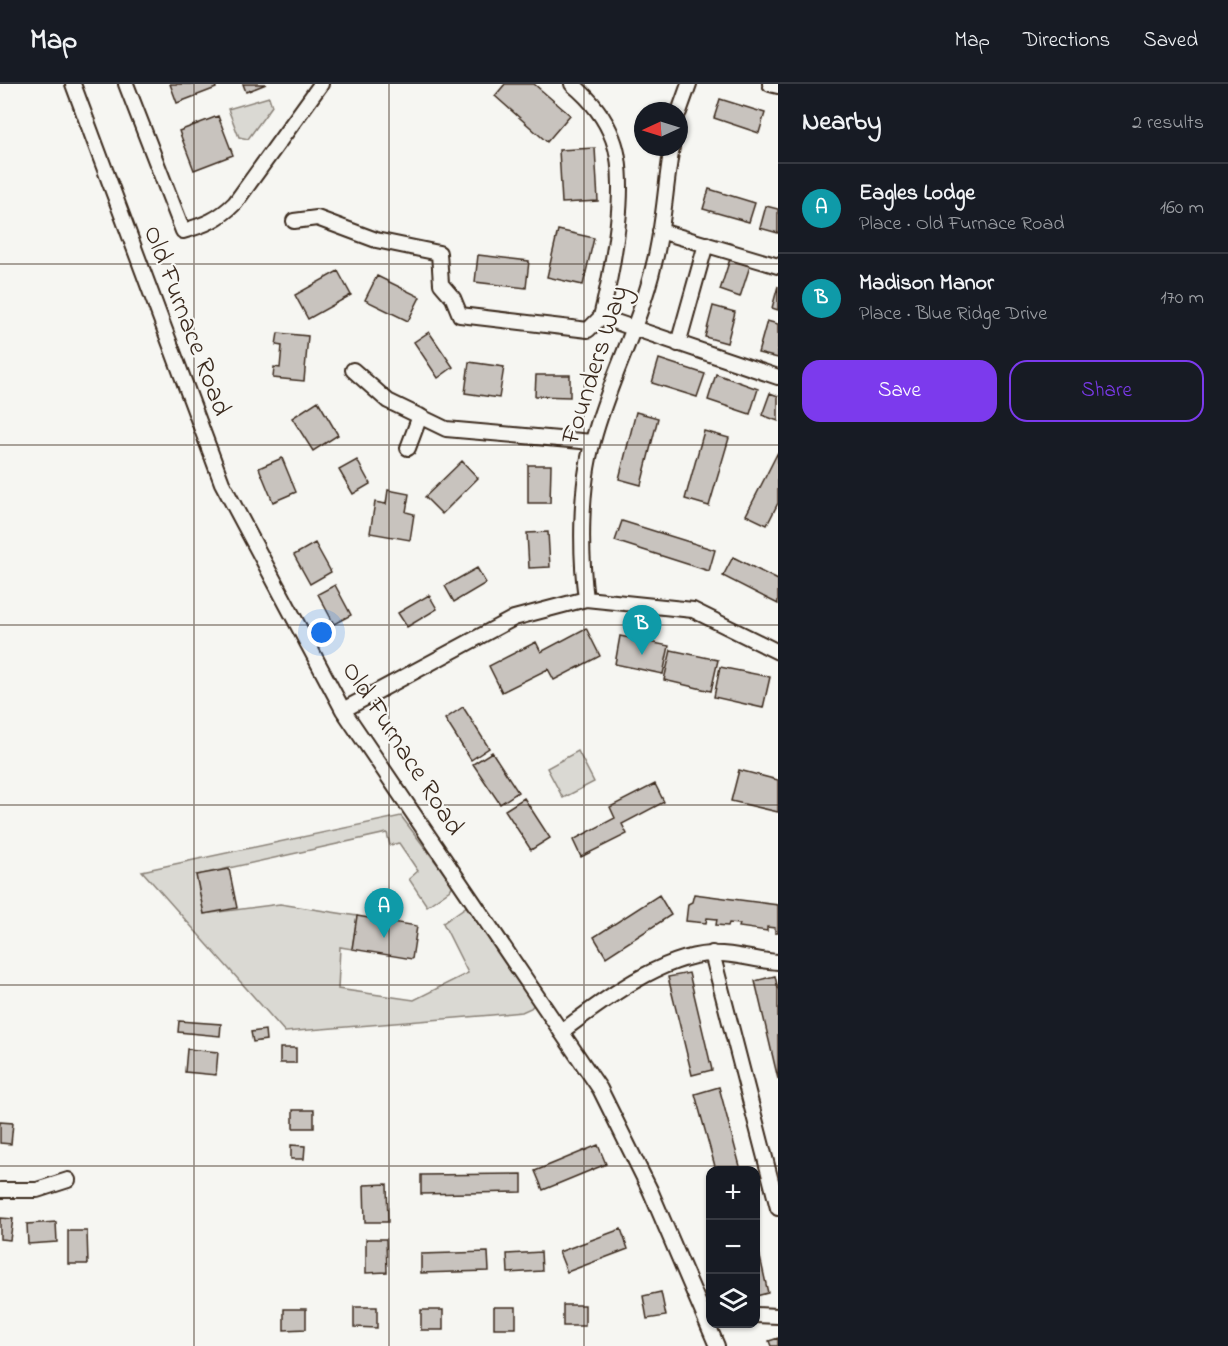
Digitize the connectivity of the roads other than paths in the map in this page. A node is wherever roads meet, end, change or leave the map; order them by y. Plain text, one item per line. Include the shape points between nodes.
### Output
1 (73, 84) edge
2 (126, 84) edge
3 (321, 84) edge
4 (572, 84) edge
5 (689, 84) edge
6 (770, 84) edge
7 (778, 86) edge
8 (683, 102) edge
9 (671, 156) edge
10 (294, 221) dead end
11 (660, 231) junction
12 (706, 244) junction
13 (778, 266) edge
14 (601, 317) junction
15 (635, 330) junction
16 (678, 344) junction
17 (353, 370) dead end
18 (778, 376) edge
19 (420, 416) junction
20 (592, 442) junction
21 (408, 448) dead end
22 (586, 599) junction
23 (778, 652) edge
24 (343, 710) junction
25 (712, 953) junction
26 (778, 962) edge
27 (561, 1032) junction
28 (68, 1180) dead end
29 (0, 1190) edge
30 (778, 1208) edge
31 (706, 1315) edge
32 (760, 1315) edge
33 (778, 1316) edge
34 (711, 1328) edge
35 (717, 1346) edge

1 - 24 street, Old Furnace Road via 222,483
2 - 3 street via 183,231 208,224 236,203
4 - 14 street via 605,124 618,161 616,231
5 - 8 street
6 - 7 street
9 - 11 street, Founders Way
10 - 14 street via 317,218 376,240 439,253 441,285 453,298 460,315 588,330
11 - 12 street
11 - 15 street, Founders Way
12 - 13 street
12 - 16 street
14 - 15 street
15 - 16 street
15 - 20 street, Founders Way
16 - 18 street
17 - 19 street via 388,401
19 - 20 street via 446,429
19 - 21 street
20 - 22 street, Founders Way via 584,493
22 - 23 street via 693,610
22 - 24 street via 514,618
24 - 27 street, Old Furnace Road
25 - 26 street
25 - 27 street via 690,957 631,982
25 - 30 street
27 - 31 street, Old Furnace Road via 600,1089
28 - 29 street via 37,1190
32 - 33 street
34 - 35 street, Old Furnace Road

